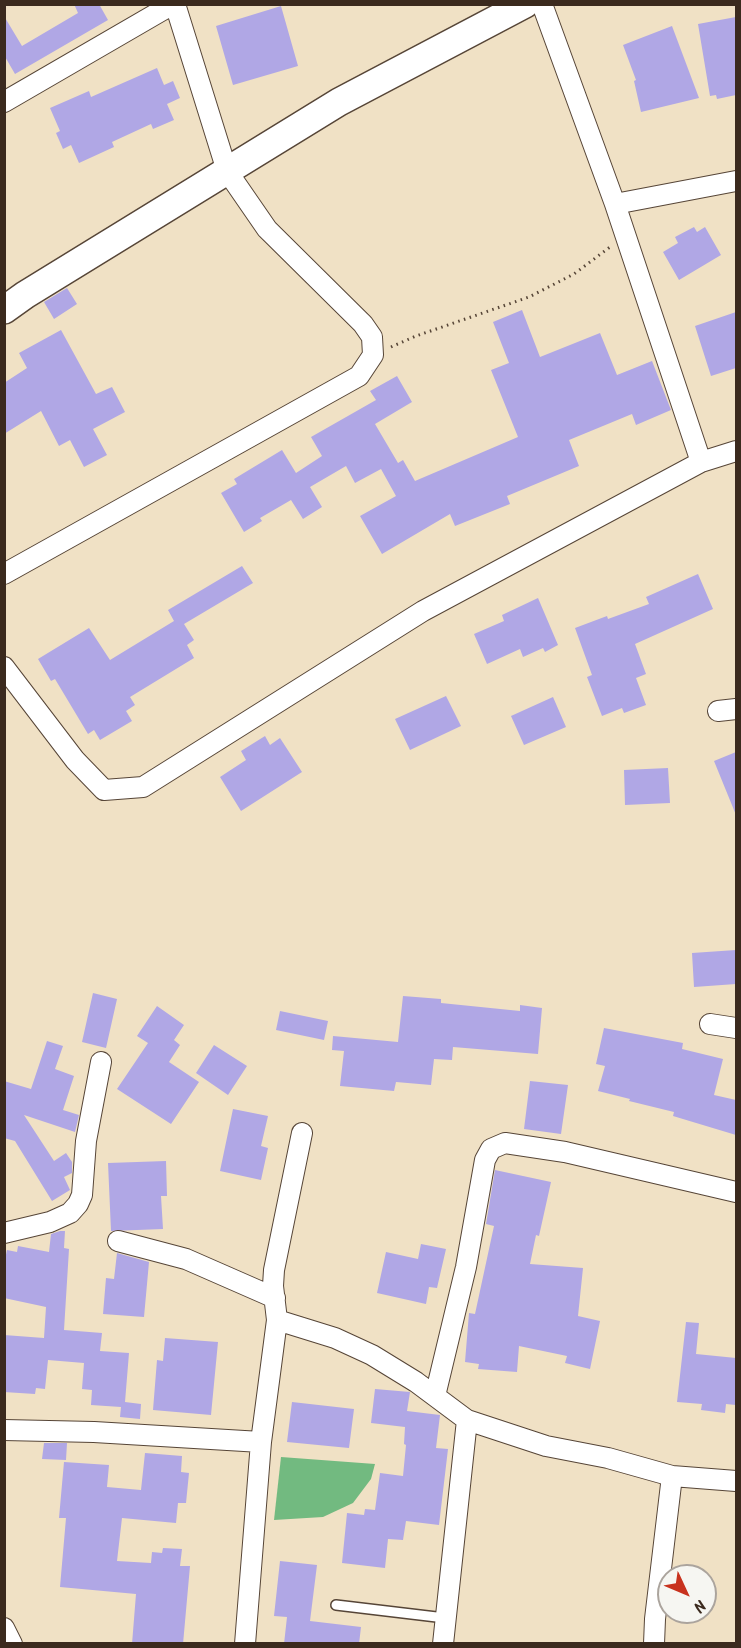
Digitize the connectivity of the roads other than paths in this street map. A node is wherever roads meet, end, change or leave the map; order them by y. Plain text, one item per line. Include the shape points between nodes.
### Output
1 (174, 4) edge
2 (525, 4) edge
3 (542, 4) edge
4 (4, 102) edge
5 (226, 171) junction
6 (736, 181) edge
7 (615, 204) junction
8 (4, 310) edge
9 (736, 451) edge
10 (701, 462) junction
11 (4, 574) edge
12 (4, 667) edge
13 (710, 1024) dead end
14 (736, 1028) edge
15 (101, 1062) dead end
16 (302, 1133) dead end
17 (736, 1192) edge
18 (4, 1233) edge
19 (118, 1241) dead end
20 (274, 1298) junction
21 (277, 1320) junction
22 (435, 1396) junction
23 (467, 1420) junction
24 (4, 1430) edge
25 (261, 1442) junction
26 (672, 1476) junction
27 (736, 1481) edge
28 (336, 1605) dead end
29 (445, 1618) junction
30 (4, 1628) edge
31 (12, 1644) edge
32 (244, 1644) edge
33 (443, 1644) edge
34 (654, 1644) edge

1 - 4 street
1 - 5 street
2 - 5 street via 339,102
3 - 7 street
5 - 8 street
5 - 11 street via 267,229 363,324 372,337 373,354 358,376
6 - 7 street
7 - 10 street
9 - 10 street
10 - 12 street via 423,610 142,787 104,790 75,760
13 - 14 street
15 - 18 street via 78,1204 70,1213 50,1222
16 - 20 street via 274,1270
17 - 22 street via 565,1152 505,1143 491,1149 485,1160 466,1267
19 - 20 street via 186,1259
20 - 21 street
21 - 22 street via 335,1338 372,1355
21 - 25 street
22 - 23 street
23 - 26 street via 546,1446
23 - 29 street
24 - 25 street
25 - 32 street
26 - 27 street
26 - 34 street
28 - 29 lane
29 - 33 street
30 - 31 street

